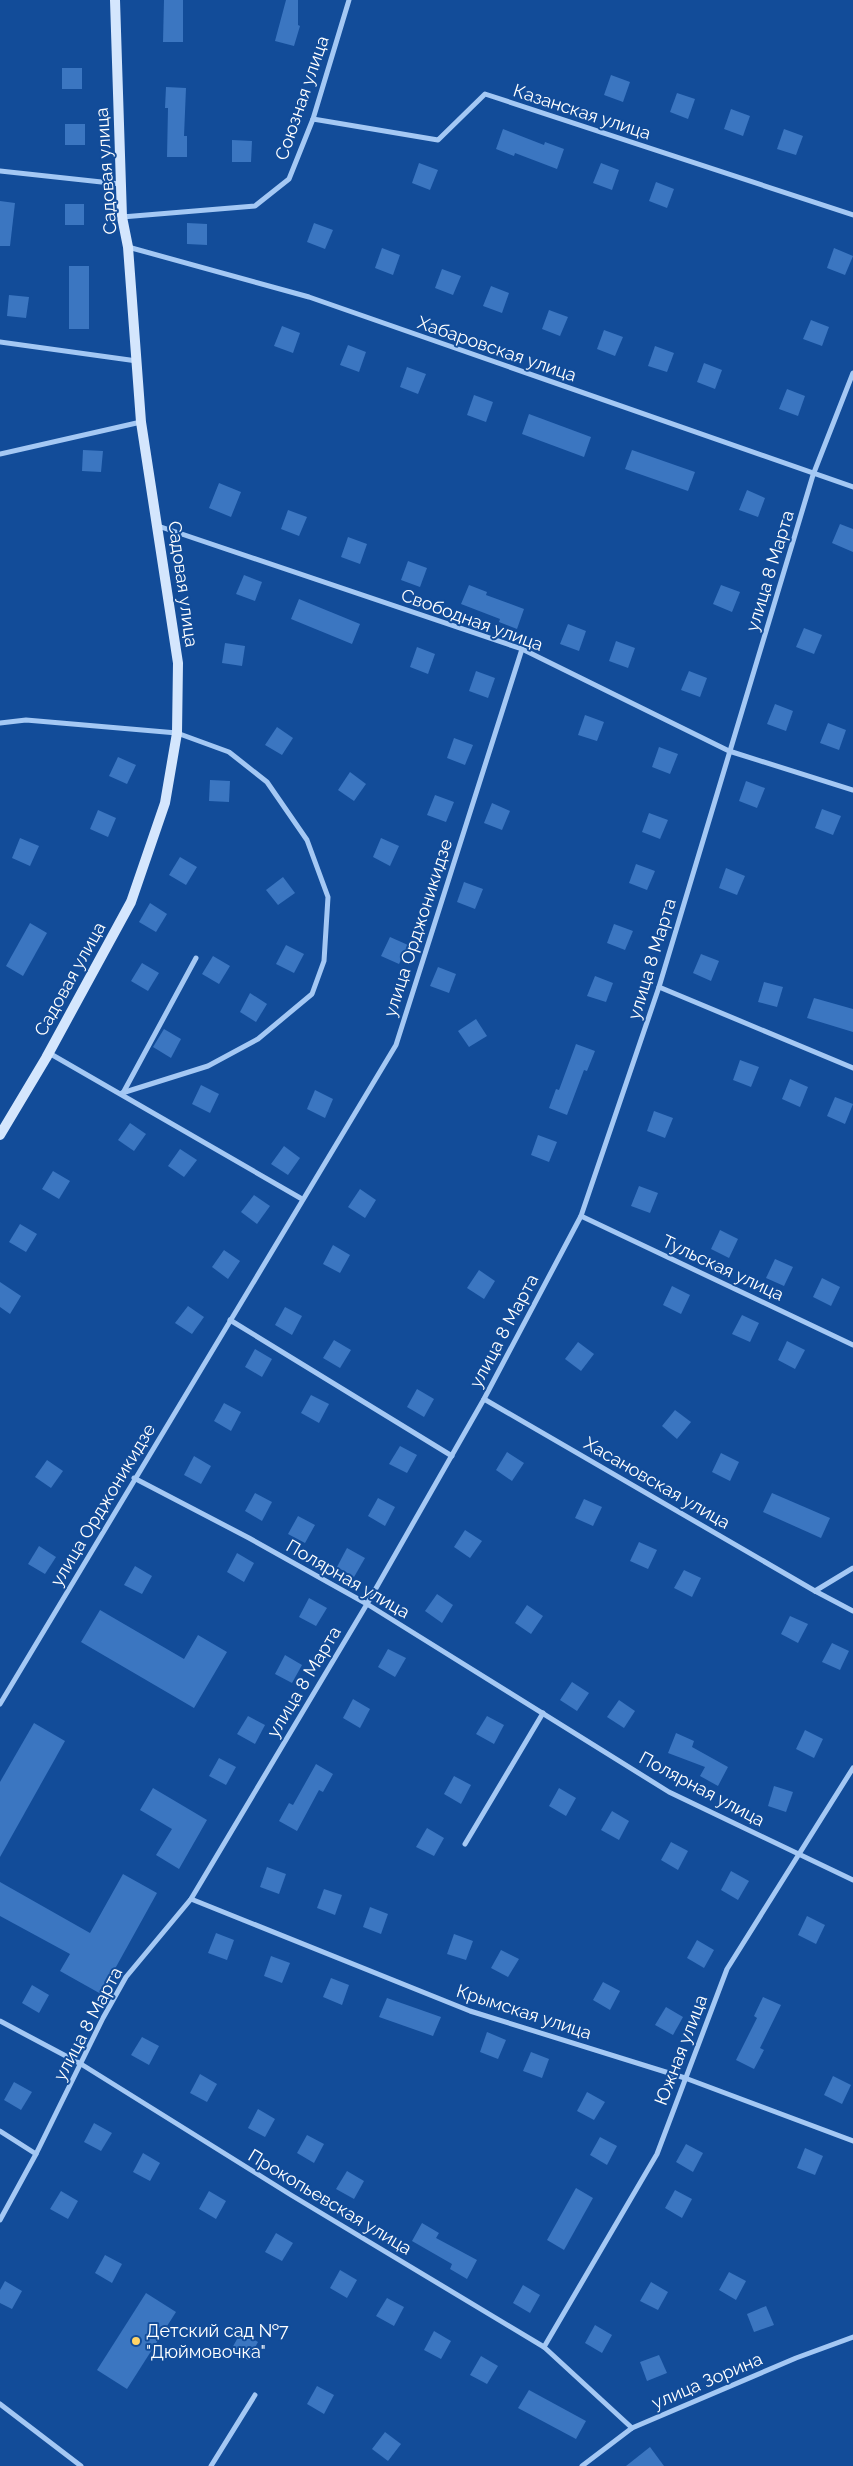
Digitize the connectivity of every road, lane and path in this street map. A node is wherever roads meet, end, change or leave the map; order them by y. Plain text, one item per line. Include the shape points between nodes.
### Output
1 (115, 0) edge
2 (349, 0) edge
3 (314, 118) junction
4 (0, 171) edge
5 (120, 184) junction
6 (853, 215) edge
7 (122, 217) junction
8 (128, 247) junction
9 (0, 342) edge
10 (137, 362) junction
11 (853, 373) edge
12 (141, 422) junction
13 (0, 454) edge
14 (813, 475) junction
15 (853, 487) edge
16 (158, 526) junction
17 (522, 649) junction
18 (0, 723) edge
19 (177, 733) junction
20 (729, 751) junction
21 (853, 790) edge
22 (196, 958) dead end
23 (659, 986) junction
24 (49, 1053) junction
25 (853, 1068) edge
26 (122, 1094) junction
27 (0, 1135) edge
28 (302, 1199) junction
29 (581, 1216) junction
30 (230, 1320) junction
31 (853, 1345) edge
32 (484, 1399) junction
33 (452, 1456) junction
34 (134, 1478) junction
35 (853, 1568) edge
36 (815, 1591) junction
37 (367, 1604) junction
38 (853, 1611) edge
39 (0, 1704) edge
40 (543, 1713) junction
41 (853, 1768) edge
42 (465, 1844) dead end
43 (800, 1855) junction
44 (853, 1880) edge
45 (191, 1899) junction
46 (0, 2021) edge
47 (81, 2064) junction
48 (685, 2078) junction
49 (0, 2131) edge
50 (853, 2141) edge
51 (36, 2154) junction
52 (0, 2220) edge
53 (853, 2337) edge
54 (544, 2347) junction
55 (255, 2395) dead end
56 (0, 2404) edge
57 (632, 2428) junction
58 (81, 2466) edge
59 (211, 2466) edge
60 (582, 2466) edge

1 - 5 street, Садовая улица
2 - 3 street, Союзная улица
3 - 6 street, Казанская улица via 438,140 486,94
3 - 7 street, Союзная улица via 289,179 255,206
4 - 5 street
5 - 7 street, Садовая улица
7 - 8 street, Садовая улица
8 - 10 street, Садовая улица
8 - 14 street, Хабаровская улица via 309,297
9 - 10 street
10 - 12 street, Садовая улица
11 - 14 street, улица 8 Марта
12 - 13 street
12 - 16 street, Садовая улица
14 - 15 street, Хабаровская улица
14 - 20 street, улица 8 Марта
16 - 17 street, Свободная улица
16 - 19 street, Садовая улица via 178,663
17 - 20 street, Свободная улица
17 - 28 street, улица Орджоникидзе via 396,1045
18 - 19 street via 26,720
19 - 24 street, Садовая улица via 165,803 131,902
19 - 26 street via 229,752 267,782 307,840 328,897 324,961 312,994 258,1039 208,1066
20 - 21 street, Свободная улица
20 - 23 street, улица 8 Марта
22 - 26 street
23 - 25 street
23 - 29 street, улица 8 Марта
24 - 26 street
24 - 27 street, Садовая улица
26 - 28 street
28 - 30 street, улица Орджоникидзе
29 - 31 street, Тульская улица
29 - 32 street, улица 8 Марта
30 - 33 street
30 - 34 street, улица Орджоникидзе
32 - 33 street, улица 8 Марта
32 - 36 street, Хасановская улица
33 - 37 street, улица 8 Марта
34 - 37 street, Полярная улица
34 - 39 street, улица Орджоникидзе
35 - 36 street
36 - 38 street
37 - 40 street, Полярная улица
37 - 45 street, улица 8 Марта
40 - 42 street
40 - 43 street, Полярная улица via 669,1792
41 - 43 street, Южная улица
43 - 44 street, Полярная улица
43 - 48 street, Южная улица via 727,1969
45 - 47 street, улица 8 Марта via 126,1977
45 - 48 street, Крымская улица via 470,2011
46 - 47 street, Прокопьевская улица
47 - 51 street, улица 8 Марта
47 - 54 street, Прокопьевская улица
48 - 50 street, Крымская улица
48 - 54 street, Южная улица via 657,2154
49 - 51 street
51 - 52 street, улица 8 Марта
53 - 57 street, улица Зорина
54 - 57 street, Прокопьевская улица
55 - 59 street
56 - 58 street
57 - 60 street, улица Зорина

